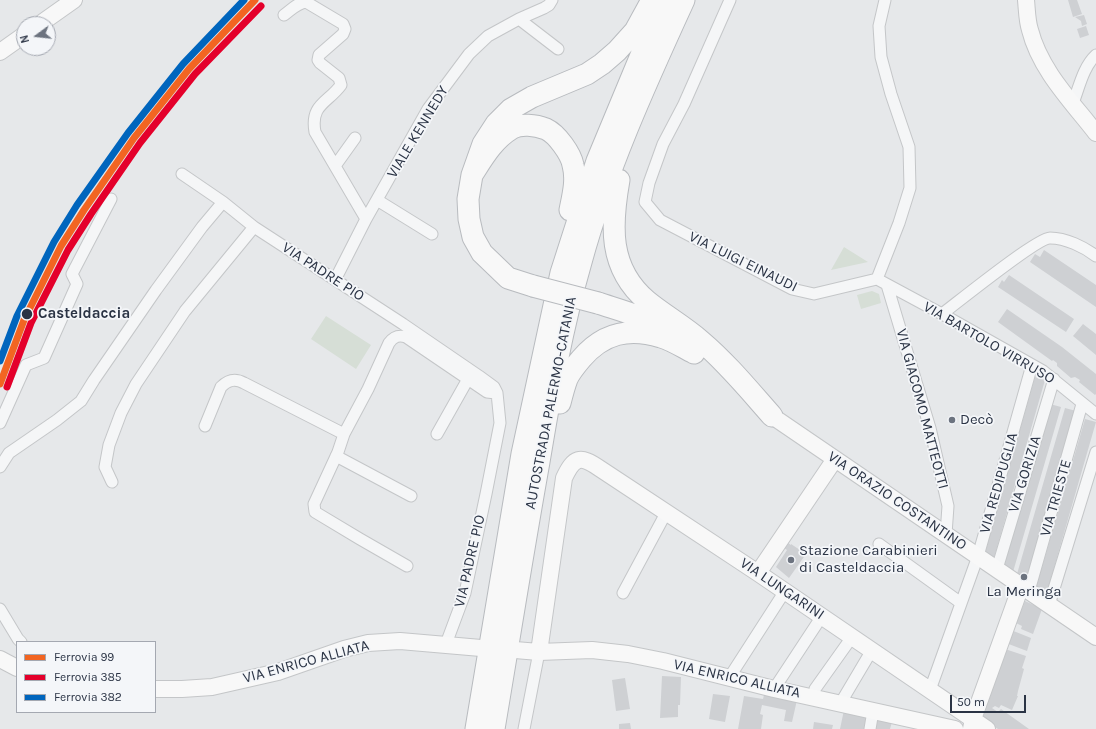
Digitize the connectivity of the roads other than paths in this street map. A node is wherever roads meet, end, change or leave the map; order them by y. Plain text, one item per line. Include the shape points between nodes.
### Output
1 (74, 0) edge
2 (552, 0) edge
3 (652, 0) edge
4 (666, 0) edge
5 (684, 0) edge
6 (694, 0) edge
7 (730, 0) edge
8 (885, 0) edge
9 (1026, 0) edge
10 (284, 15) dead end
11 (51, 16) edge
12 (519, 19) junction
13 (16, 41) edge
14 (558, 49) dead end
15 (0, 52) edge
16 (1096, 55) edge
17 (1073, 103) junction
18 (1096, 133) edge
19 (355, 138) dead end
20 (335, 166) junction
21 (182, 174) dead end
22 (472, 175) junction
23 (111, 199) dead end
24 (377, 200) junction
25 (223, 202) junction
26 (366, 219) junction
27 (254, 227) junction
28 (432, 234) dead end
29 (1096, 256) edge
30 (335, 280) junction
31 (882, 282) junction
32 (942, 314) junction
33 (694, 353) junction
34 (1032, 365) junction
35 (468, 379) junction
36 (1054, 379) junction
37 (497, 393) junction
38 (1082, 404) junction
39 (1096, 414) edge
40 (772, 416) junction
41 (0, 423) edge
42 (205, 426) dead end
43 (344, 434) junction
44 (437, 434) dead end
45 (1096, 452) edge
46 (336, 456) junction
47 (835, 459) junction
48 (0, 466) edge
49 (112, 482) dead end
50 (411, 496) dead end
51 (666, 512) junction
52 (946, 534) junction
53 (879, 544) dead end
54 (524, 545) junction
55 (978, 556) junction
56 (407, 566) dead end
57 (997, 569) junction
58 (758, 572) junction
59 (1025, 589) junction
60 (785, 590) junction
61 (623, 593) dead end
62 (962, 603) junction
63 (1049, 605) junction
64 (0, 609) edge
65 (495, 612) junction
66 (822, 616) junction
67 (852, 636) junction
68 (1096, 637) edge
69 (20, 641) edge
70 (446, 644) junction
71 (481, 648) dead end
72 (516, 650) dead end
73 (872, 650) junction
74 (539, 652) junction
75 (0, 659) edge
76 (16, 667) edge
77 (729, 678) junction
78 (156, 689) edge
79 (774, 689) junction
80 (815, 689) dead end
81 (930, 690) junction
82 (840, 704) junction
83 (873, 711) junction
84 (972, 724) edge
85 (476, 729) edge
86 (494, 729) edge
87 (524, 729) edge
88 (870, 729) edge
89 (955, 729) edge
90 (987, 729) edge

1 - 11 street
2 - 12 street, VIALE KENNEDY via 544,8
3 - 22 highway via 635,31 602,64 587,74 532,97 511,109 496,124 483,144
4 - 65 highway, AUTOSTRADA PALERMO-CATANIA via 597,161 561,274 522,454
5 - 54 highway, AUTOSTRADA PALERMO-CATANIA via 612,167 581,261 556,363
6 - 40 highway via 619,180 614,208 614,245 618,260 634,288 722,360
7 - 31 street, VIA LUIGI EINAUDI via 684,104 663,144 649,182 645,202 660,220 792,290 814,294
8 - 31 street via 880,26 881,57 909,147 910,188
9 - 17 street via 1035,46 1052,76
10 - 20 street via 296,5 306,2 343,24 345,29 343,34 319,55 318,60 339,78 341,85 321,104 315,114 314,123 315,132
12 - 14 street
12 - 24 street, VIALE KENNEDY via 488,36 469,54 428,109
13 - 15 street
16 - 17 street via 1085,72
17 - 18 street
19 - 20 street
20 - 26 street
21 - 25 street, VIA PADRE PIO
22 - 33 highway, bridge via 468,198 473,237 482,252 508,278 638,316 663,328
22 - 65 highway via 490,146 501,135 512,128 524,125 547,129 558,138 573,164 575,190 553,273 515,454 499,559
23 - 41 street via 72,274 77,284 44,358 26,365
24 - 26 street, VIALE KENNEDY
24 - 28 street
25 - 27 street, VIA PADRE PIO
25 - 48 street via 156,290 81,401 8,453
26 - 30 street, VIALE KENNEDY
27 - 30 street, VIA PADRE PIO
27 - 49 street via 185,311 136,384 121,413 110,445 105,467
29 - 32 street via 1066,241 1049,238 1027,250
30 - 37 street, VIA PADRE PIO via 484,380 494,387
31 - 32 street, VIA BARTOLO VIRRUSO
31 - 52 street, VIA GIACOMO MATTEOTTI via 931,435 948,506
32 - 34 street, VIA BARTOLO VIRRUSO
33 - 40 highway
33 - 54 highway via 662,337 627,332 596,343 587,352 567,378
34 - 36 street, VIA BARTOLO VIRRUSO
34 - 55 street, VIA REDIPUGLIA
35 - 37 street via 487,392
35 - 43 street via 406,337 395,337 389,343 368,390
35 - 44 street
36 - 38 street, VIA BARTOLO VIRRUSO
36 - 57 street, VIA GORIZIA
37 - 70 street, VIA PADRE PIO via 500,423 486,494 465,593
38 - 39 street, VIA BARTOLO VIRRUSO
38 - 59 street, VIA TRIESTE
40 - 47 street, VIA ORAZIO COSTANTINO
42 - 43 street via 221,387 224,383 234,380
43 - 46 street
45 - 63 street
46 - 50 street
46 - 56 street via 314,504 315,512
47 - 52 street, VIA ORAZIO COSTANTINO
47 - 58 street
51 - 58 street, VIA LUNGARINI
51 - 61 street
51 - 74 street, VIA LUNGARINI via 589,461 581,459 572,463 564,478
52 - 55 street, VIA ORAZIO COSTANTINO
53 - 62 street
54 - 86 highway, AUTOSTRADA PALERMO-CATANIA
55 - 57 street, VIA ORAZIO COSTANTINO
55 - 62 street, VIA REDIPUGLIA
57 - 59 street, VIA ORAZIO COSTANTINO
58 - 60 street, VIA LUNGARINI
59 - 63 street, VIA ORAZIO COSTANTINO
59 - 84 street
60 - 66 street, VIA LUNGARINI
60 - 77 street
62 - 81 street, VIA REDIPUGLIA
63 - 68 street, VIA ORAZIO COSTANTINO
64 - 69 street
65 - 85 highway, AUTOSTRADA PALERMO-CATANIA
66 - 67 street, VIA LUNGARINI
66 - 79 street
67 - 73 street, VIA LUNGARINI
67 - 80 street
70 - 71 street, VIA ENRICO ALLIATA
70 - 78 street, VIA ENRICO ALLIATA via 400,641 368,643 278,672 212,687
72 - 74 street, VIA ENRICO ALLIATA
73 - 81 street, VIA LUNGARINI
73 - 82 street
74 - 77 street, VIA ENRICO ALLIATA via 592,650 628,654
74 - 87 street
75 - 76 street
77 - 79 street, VIA ENRICO ALLIATA
79 - 82 street, VIA ENRICO ALLIATA
81 - 84 street, VIA LUNGARINI
82 - 83 street, VIA ENRICO ALLIATA
83 - 88 street
83 - 89 street, VIA ENRICO ALLIATA
84 - 90 street, VIA LUNGARINI

